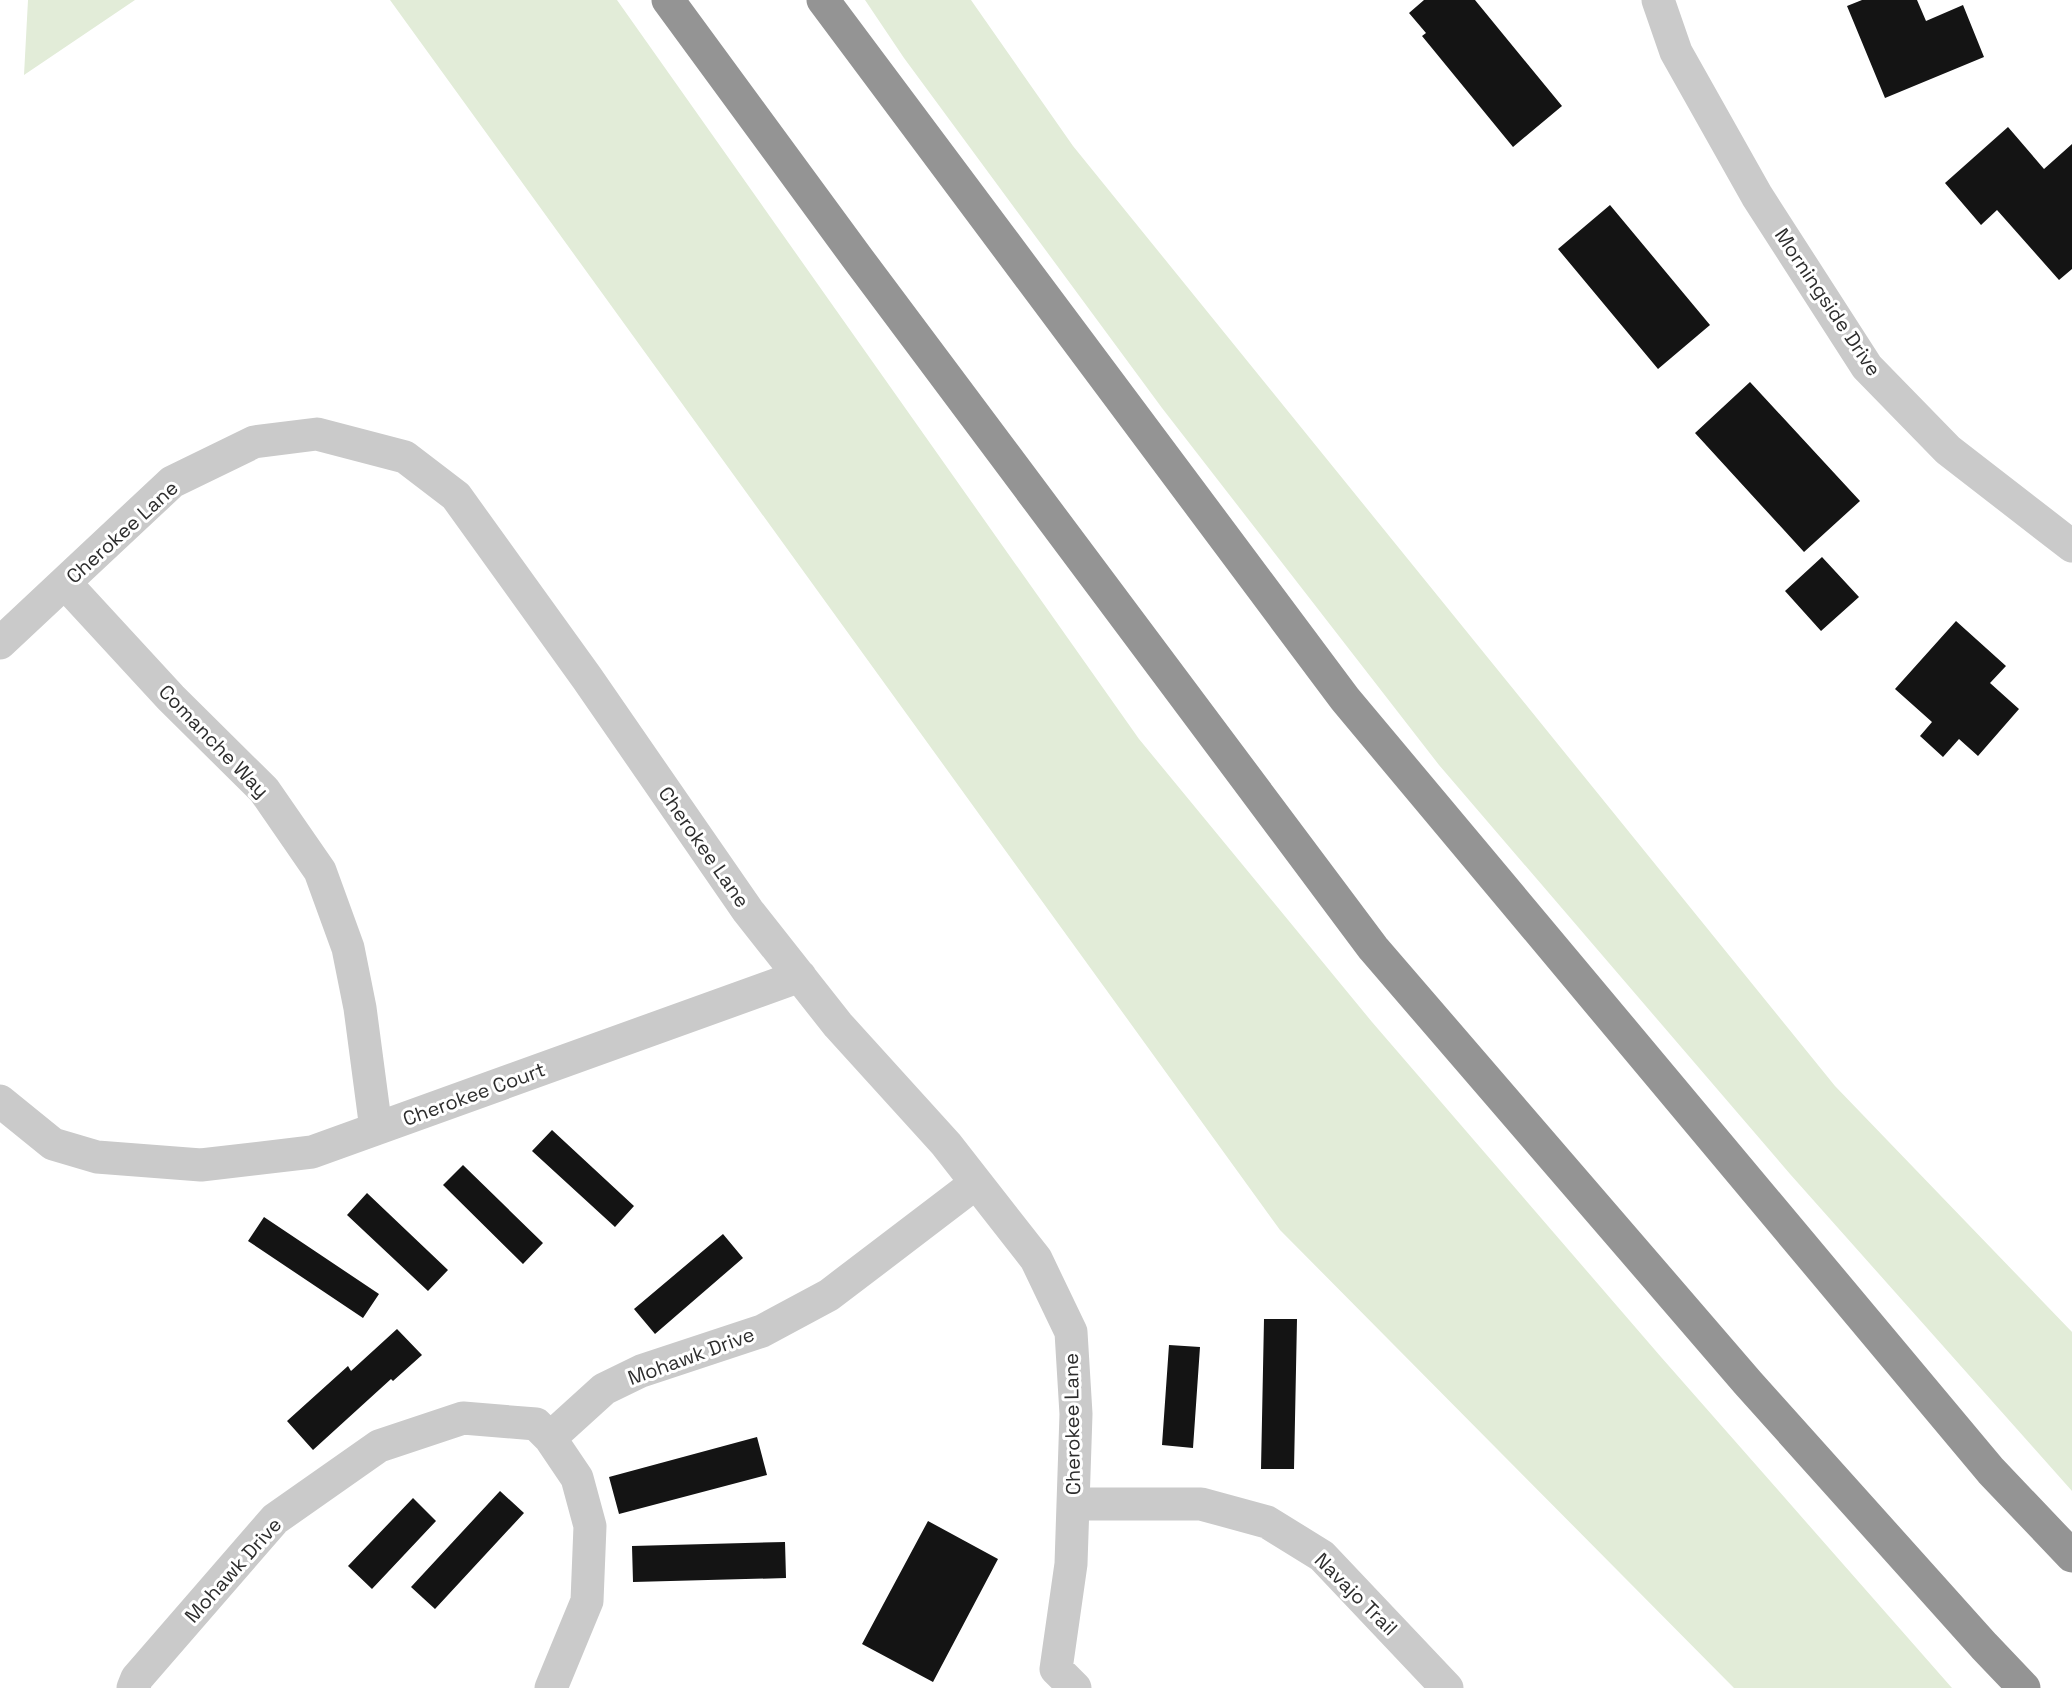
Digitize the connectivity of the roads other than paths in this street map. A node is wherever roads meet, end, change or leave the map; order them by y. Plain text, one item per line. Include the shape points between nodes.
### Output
1 (668, 0) edge
2 (823, 0) edge
3 (1658, 0) edge
4 (2072, 546) edge
5 (65, 583) junction
6 (0, 643) edge
7 (800, 976) junction
8 (0, 1101) edge
9 (376, 1129) junction
10 (976, 1183) junction
11 (550, 1438) junction
12 (1073, 1504) junction
13 (2072, 1556) edge
14 (1056, 1682) edge
15 (133, 1688) edge
16 (550, 1688) edge
17 (1447, 1688) edge
18 (2024, 1688) edge

1 - 18 highway via 1373,948 1748,1383
2 - 13 highway via 1345,699 1991,1471
3 - 4 street, Morningside Drive via 1676,52 1757,196 1867,367 1948,450
5 - 6 street, Cherokee Lane
5 - 7 street, Cherokee Lane via 172,482 254,442 317,434 405,457 456,496 748,911
5 - 9 street, Comanche Way via 171,698 264,790 320,871 348,948
7 - 9 street, Cherokee Court
7 - 10 street, Cherokee Lane
8 - 9 street, Cherokee Court via 53,1144 97,1157 201,1165 312,1152
10 - 11 street, Mohawk Drive via 829,1294 762,1331 641,1371 604,1389
10 - 12 street, Cherokee Lane via 1036,1259 1071,1332 1076,1414
11 - 15 street, Mohawk Drive via 536,1424 463,1418 379,1446 275,1519 137,1678
11 - 16 street via 577,1478 590,1526 587,1601
12 - 14 street, Cherokee Lane via 1071,1564
12 - 17 street, Navajo Trail via 1201,1503 1267,1522 1322,1556

